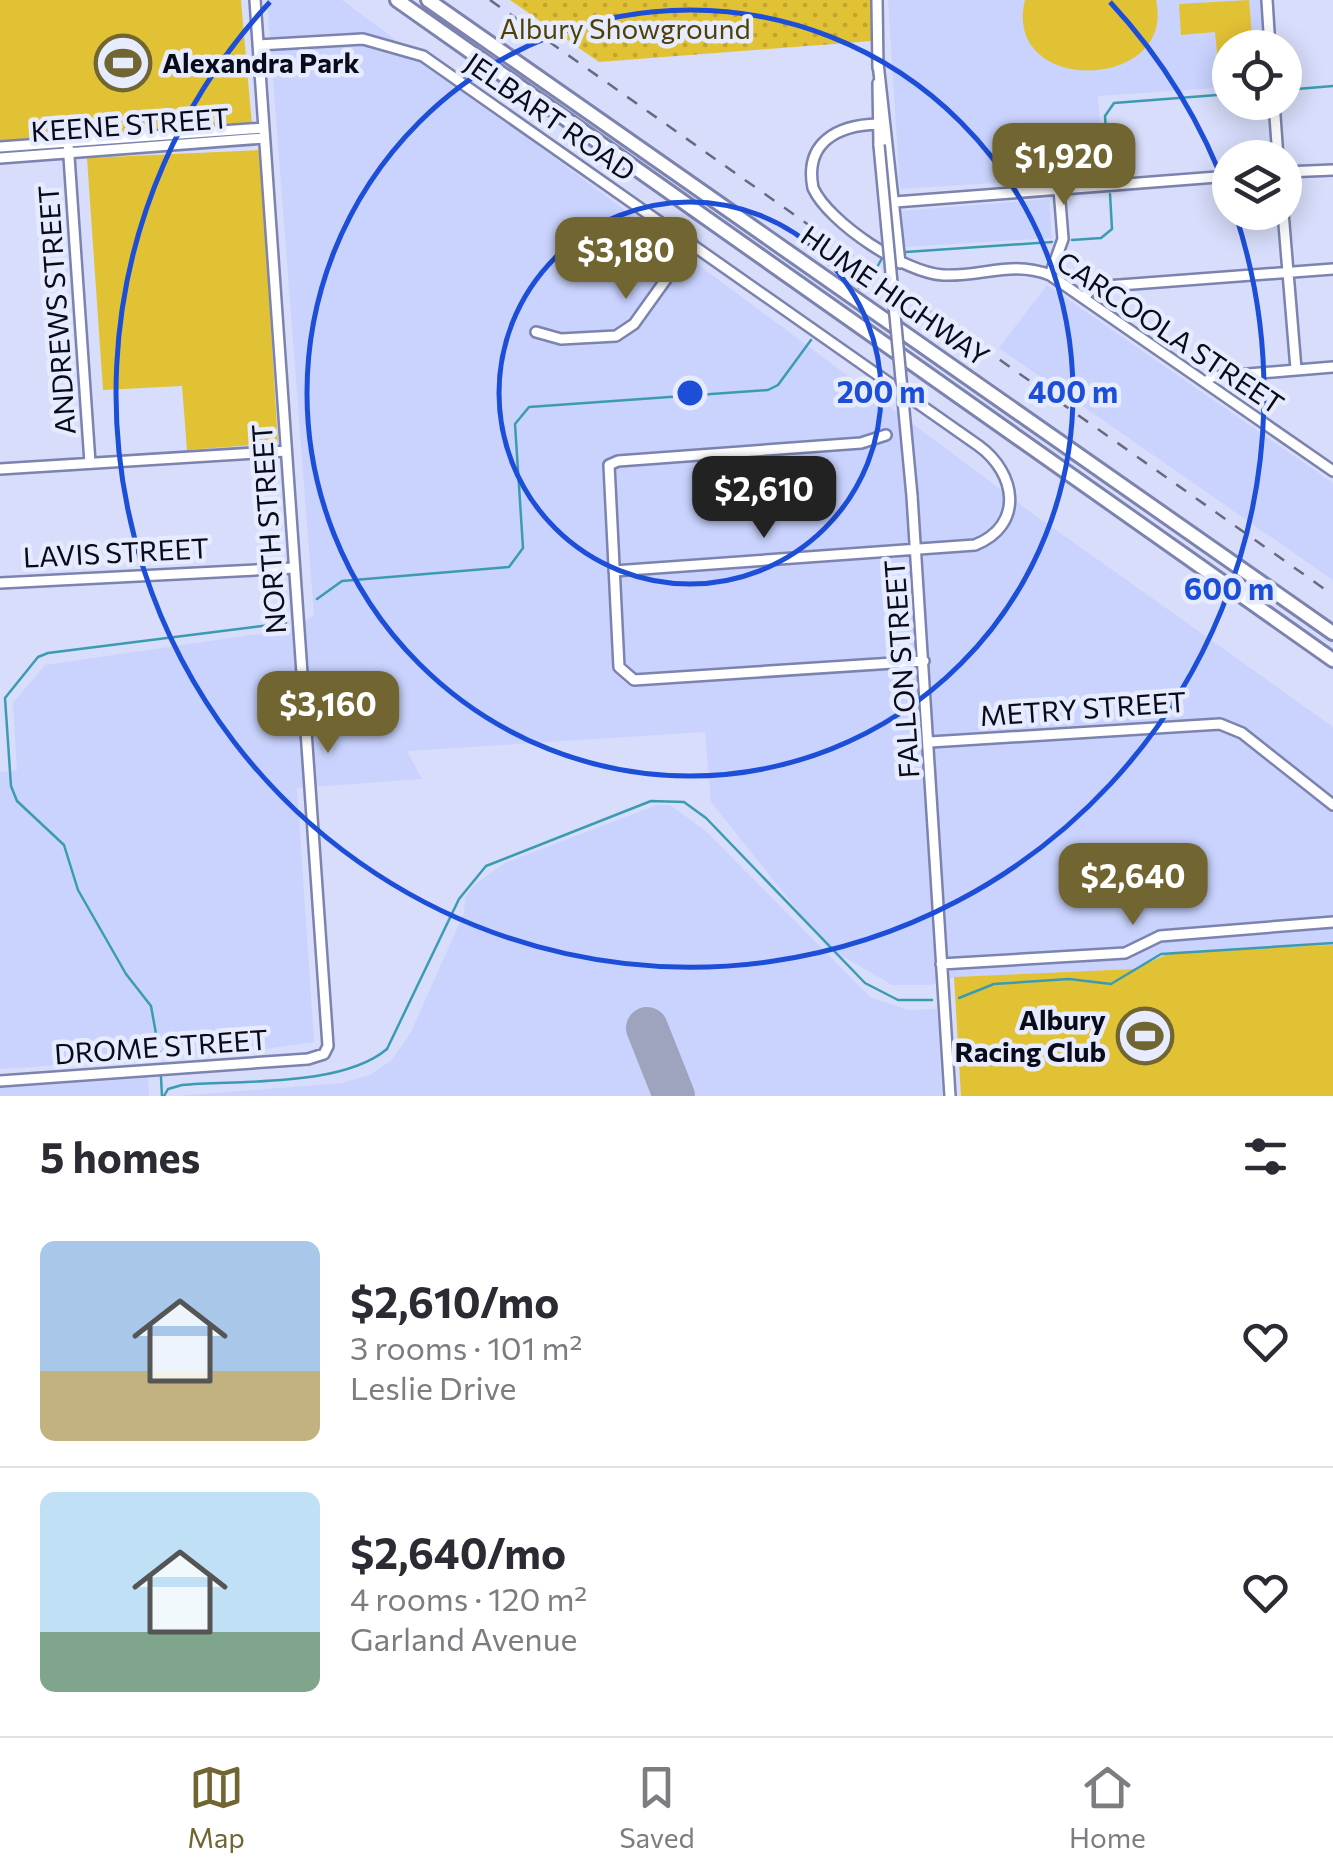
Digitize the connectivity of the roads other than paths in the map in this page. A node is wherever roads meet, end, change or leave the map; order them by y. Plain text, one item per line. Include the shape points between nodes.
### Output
1 (255, 0) edge
2 (398, 0) edge
3 (428, 0) edge
4 (877, 0) edge
5 (1267, 0) edge
6 (453, 17) junction
7 (1269, 30) edge
8 (444, 32) junction
9 (258, 45) junction
10 (878, 63) junction
11 (878, 124) junction
12 (264, 133) junction
13 (0, 147) edge
14 (68, 148) junction
15 (0, 158) edge
16 (1333, 170) edge
17 (1302, 171) edge
18 (1212, 177) edge
19 (1059, 189) junction
20 (895, 202) junction
21 (1284, 230) edge
22 (692, 243) junction
23 (900, 263) junction
24 (1333, 269) edge
25 (1288, 272) junction
26 (1050, 275) junction
27 (1084, 298) junction
28 (536, 332) dead end
29 (1333, 367) edge
30 (1296, 370) junction
31 (1206, 383) junction
32 (886, 435) dead end
33 (286, 450) junction
34 (90, 462) junction
35 (0, 469) edge
36 (1333, 471) edge
37 (917, 550) junction
38 (294, 568) junction
39 (614, 570) junction
40 (0, 583) edge
41 (1333, 633) edge
42 (1333, 660) edge
43 (924, 661) junction
44 (930, 742) junction
45 (1333, 805) edge
46 (1333, 922) edge
47 (940, 964) junction
48 (324, 1054) joint
49 (0, 1082) edge
50 (950, 1096) edge

1 - 9 street, NORTH STREET
2 - 8 highway, HUME HIGHWAY
3 - 6 highway, HUME HIGHWAY
4 - 10 street, FALLON STREET
5 - 7 street
6 - 8 street
6 - 41 highway, HUME HIGHWAY
8 - 42 highway, HUME HIGHWAY
9 - 12 street, NORTH STREET
9 - 22 street, JELBART ROAD via 363,39 412,51
10 - 11 street, FALLON STREET
10 - 20 street
11 - 23 street, CARCOOLA STREET via 828,137 814,156 811,182 826,209
11 - 37 street, FALLON STREET, bridge
12 - 14 street, KEENE STREET
12 - 33 street, NORTH STREET
13 - 14 street, KEENE STREET
14 - 15 street, KEENE STREET
14 - 34 street, ANDREWS STREET
16 - 17 street
18 - 19 street
19 - 20 street
19 - 26 street via 1063,239
20 - 23 street
21 - 25 street
22 - 28 street via 634,324 616,336 561,339
22 - 37 street, JELBART ROAD via 1002,466 1011,500 993,535 975,545
23 - 26 street, CARCOOLA STREET via 947,276 1019,266
24 - 25 street
25 - 27 street via 1093,288
25 - 30 street
26 - 27 street, CARCOOLA STREET
27 - 31 street, CARCOOLA STREET
29 - 30 street
30 - 31 street via 1211,377
31 - 36 street, CARCOOLA STREET
32 - 39 street via 861,444 609,465
33 - 34 street
33 - 38 street, NORTH STREET
34 - 35 street
37 - 39 street
37 - 43 street, FALLON STREET
38 - 40 street, LAVIS STREET
38 - 48 street, NORTH STREET via 330,1038
39 - 43 street via 620,667 634,680
43 - 44 street, FALLON STREET
44 - 45 street, METRY STREET via 1220,724 1242,732
44 - 47 street, FALLON STREET
46 - 47 street via 1160,936 1125,953
47 - 50 street, FALLON STREET
48 - 49 street, DROME STREET

